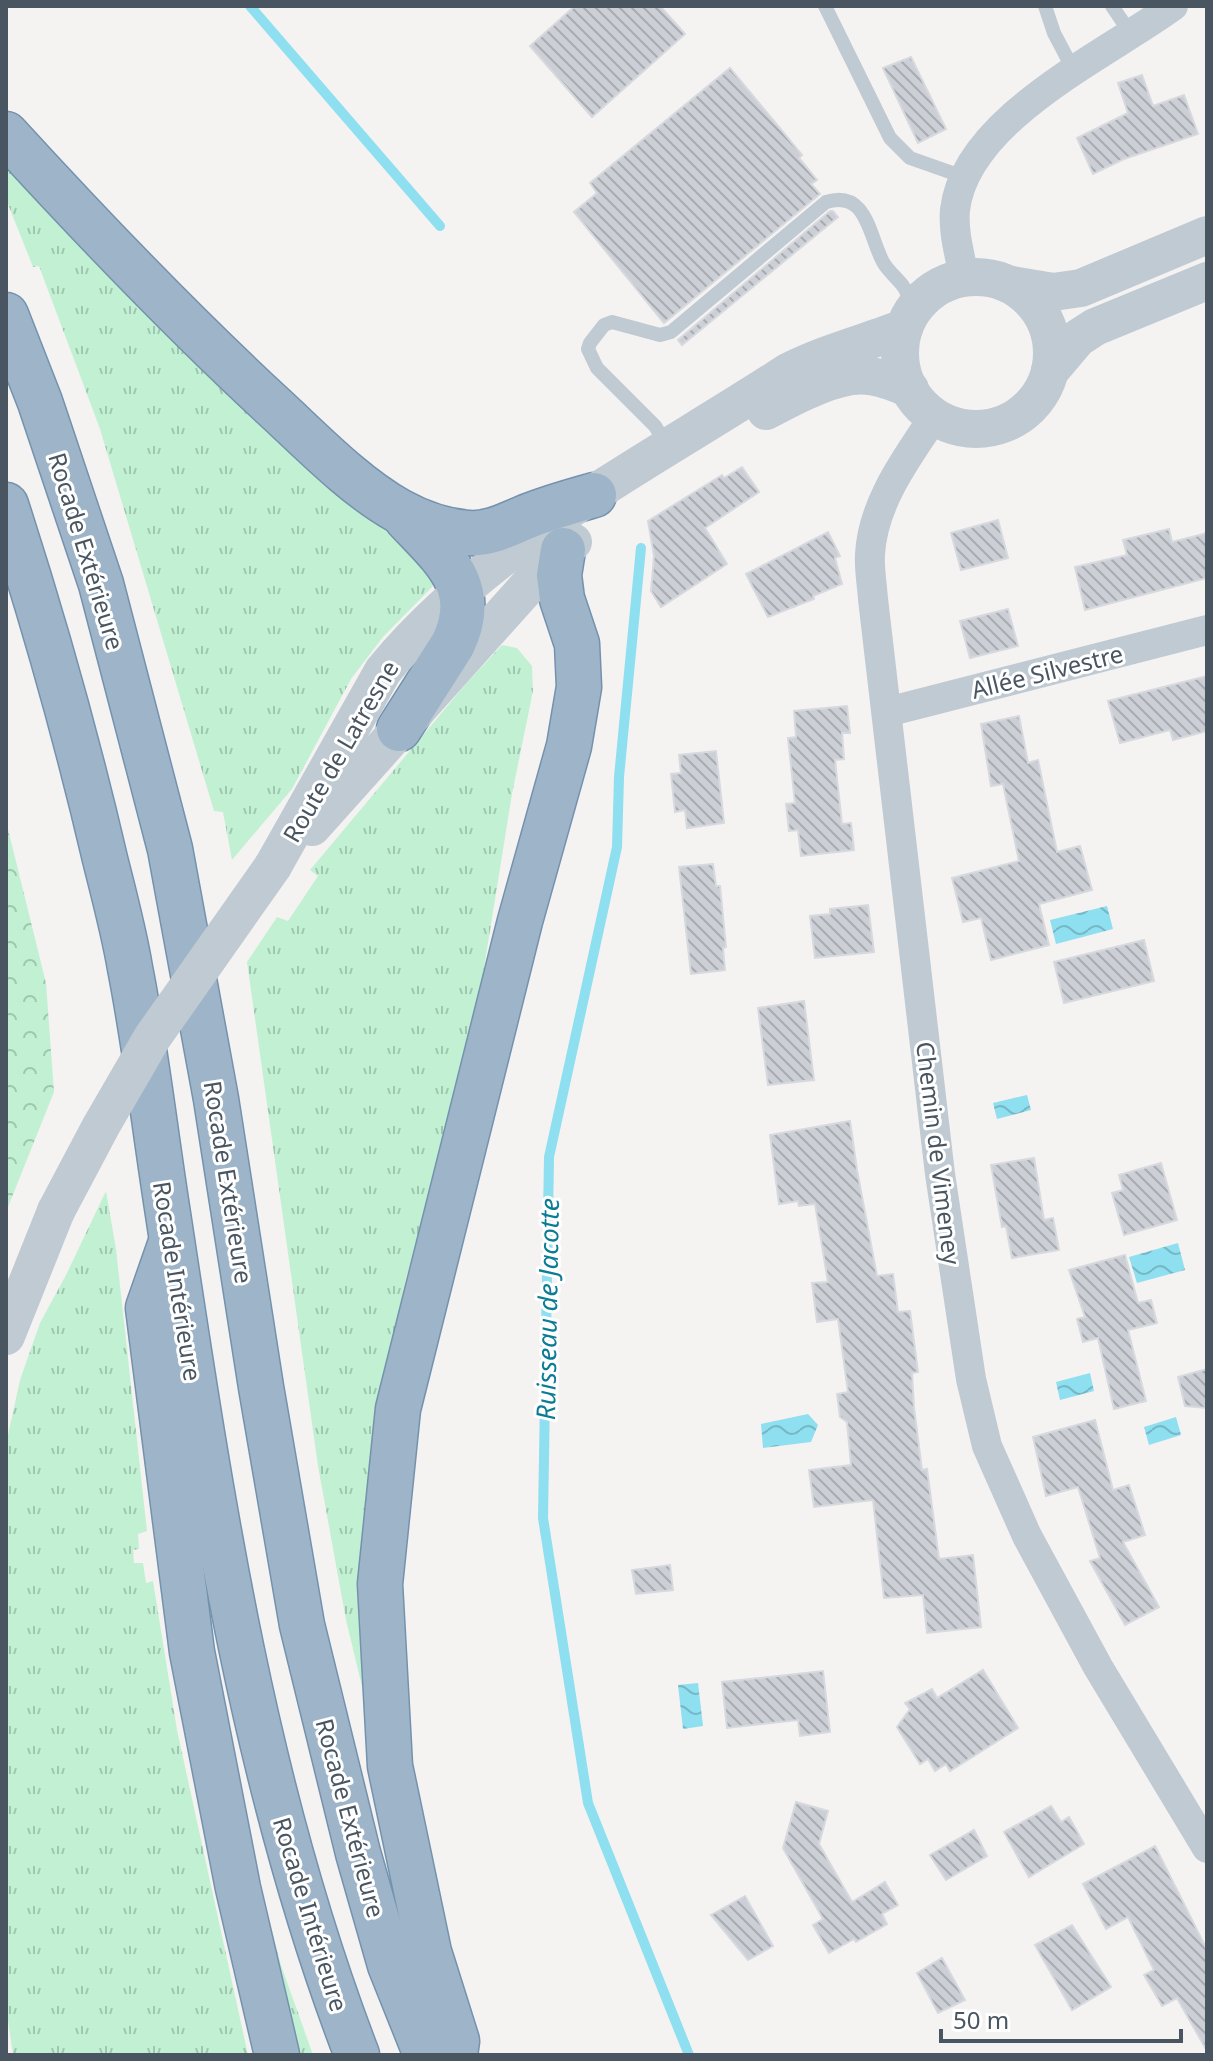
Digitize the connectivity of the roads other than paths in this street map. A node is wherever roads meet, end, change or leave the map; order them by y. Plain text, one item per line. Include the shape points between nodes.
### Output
1 (825, 6) edge
2 (1045, 6) edge
3 (1112, 6) edge
4 (1173, 6) edge
5 (1131, 34) junction
6 (1074, 72) junction
7 (6, 134) edge
8 (964, 177) junction
9 (1207, 235) edge
10 (964, 277) junction
11 (1207, 281) edge
12 (1012, 285) junction
13 (6, 315) edge
14 (909, 318) junction
15 (1050, 371) junction
16 (922, 403) junction
17 (668, 448) junction
18 (594, 495) junction
19 (6, 505) edge
20 (400, 511) junction
21 (563, 550) junction
22 (461, 590) junction
23 (1207, 630) edge
24 (887, 712) junction
25 (399, 729) junction
26 (273, 866) junction
27 (172, 1239) junction
28 (6, 1336) edge
29 (1207, 1848) edge
30 (277, 2055) edge
31 (357, 2055) edge
32 (426, 2055) edge
33 (455, 2055) edge

1 - 8 lane via 890,138 910,158
2 - 6 lane
3 - 5 lane
4 - 5 street
5 - 6 street
6 - 8 street via 1006,123
7 - 20 highway via 218,355 300,432
8 - 10 street via 955,212
9 - 12 street via 1081,288 1053,292
10 - 12 street via 989,277
10 - 14 street via 927,294
11 - 15 street via 1095,327 1078,338
12 - 15 street via 1032,300 1046,321
13 - 32 highway, Rocade Extérieure via 101,584 170,849 302,1625 390,1965
14 - 16 street via 899,352 903,376
14 - 17 street, Route de Latresne via 860,345 818,356 788,372
14 - 17 lane via 906,289 884,264 864,213 838,198 826,202 671,332 660,335 612,322 590,343 597,368 655,426
15 - 16 street via 1025,412 1004,424 957,427
16 - 21 street, Route de Latresne via 885,378 864,375 797,395 637,490
16 - 24 street, Chemin de Vimeney via 878,513 870,554
17 - 18 street, Route de Latresne
18 - 20 highway via 470,534
18 - 22 street, Route de Latresne
19 - 27 highway, Rocade Intérieure via 80,751 130,967
20 - 22 highway via 451,568
21 - 25 street, Route de Latresne
21 - 33 highway via 559,575 577,644 579,687 569,746 398,1409 380,1584 390,1766 429,1952 457,2041
22 - 25 highway via 465,602 460,629
22 - 26 street, Route de Latresne via 383,671
23 - 24 street, Allée Silvestre
24 - 29 street, Chemin de Vimeney via 940,1174 971,1379 987,1446 1027,1536 1098,1667
25 - 26 street, Route de Latresne
26 - 28 street, bridge via 152,1038 101,1126 56,1211
27 - 30 highway via 148,1308 192,1652
27 - 31 highway, Rocade Intérieure via 238,1640 294,1869

